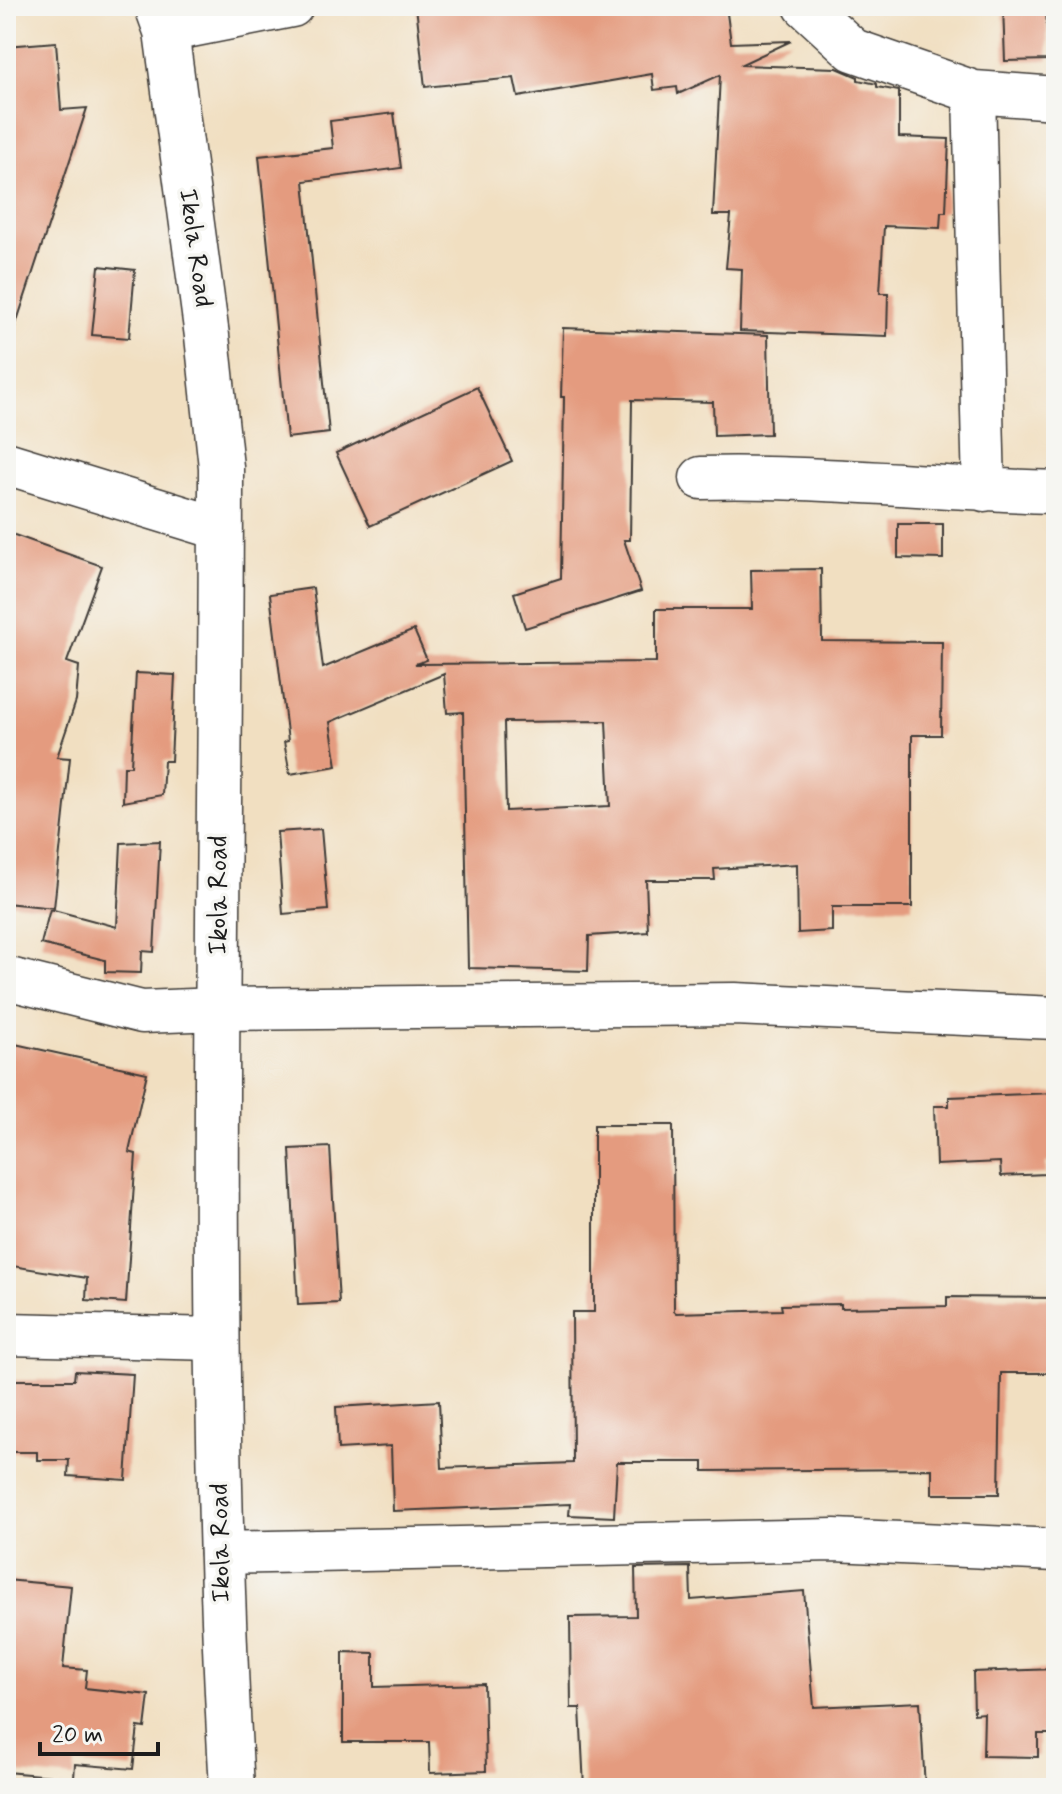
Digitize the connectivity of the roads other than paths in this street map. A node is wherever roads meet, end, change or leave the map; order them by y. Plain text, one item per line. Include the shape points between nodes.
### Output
1 (292, 6) edge
2 (805, 6) edge
3 (162, 18) edge
4 (974, 92) junction
5 (1056, 98) edge
6 (6, 463) edge
7 (701, 478) dead end
8 (984, 490) junction
9 (1056, 492) edge
10 (221, 529) junction
11 (6, 978) edge
12 (218, 1009) junction
13 (1056, 1018) edge
14 (6, 1334) edge
15 (217, 1339) junction
16 (1056, 1550) edge
17 (221, 1553) junction
18 (232, 1788) edge

1 - 3 street
2 - 4 street via 853,50
3 - 10 street, Ikola Road via 207,336 221,467
4 - 5 street
4 - 8 street
6 - 10 street
7 - 8 street via 762,476
8 - 9 street
10 - 12 street, Ikola Road
11 - 12 street via 142,1012
12 - 13 street via 735,1004
12 - 15 street, Ikola Road
14 - 15 street
15 - 17 street, Ikola Road
16 - 17 street via 834,1540
17 - 18 street, Ikola Road

